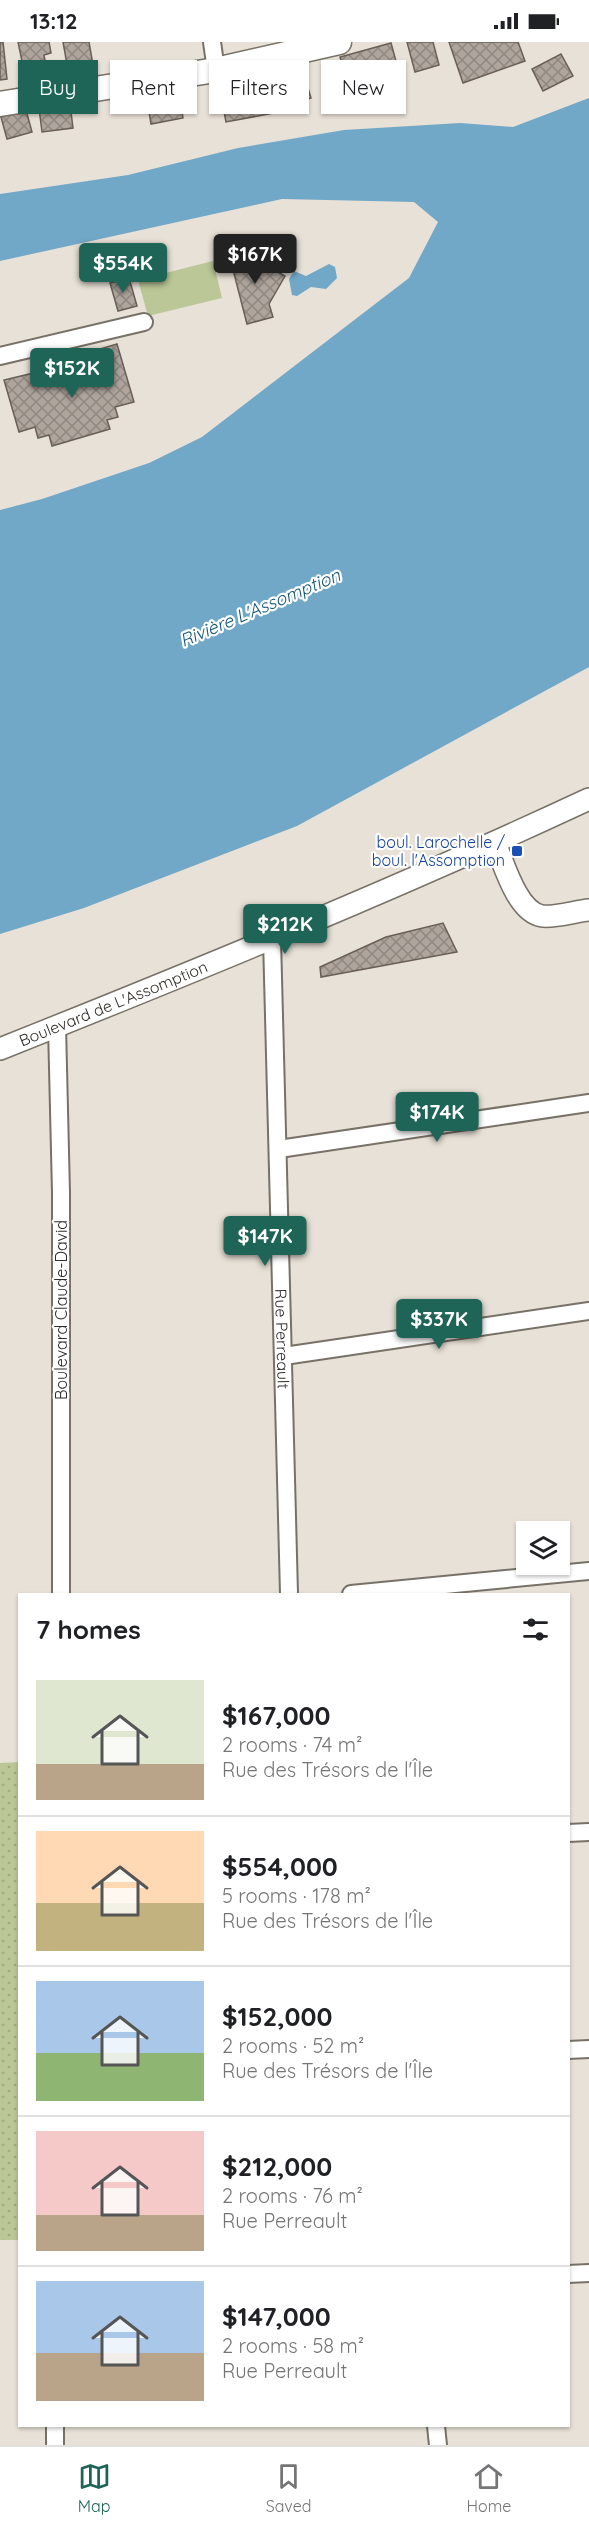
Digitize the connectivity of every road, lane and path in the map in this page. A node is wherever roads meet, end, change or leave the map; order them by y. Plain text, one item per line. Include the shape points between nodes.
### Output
1 (212, 42) edge
2 (339, 42) edge
3 (215, 60) edge
4 (260, 60) edge
5 (209, 71) edge
6 (0, 104) edge
7 (144, 322) dead end
8 (0, 356) edge
9 (589, 799) edge
10 (495, 843) junction
11 (589, 910) edge
12 (272, 939) junction
13 (57, 1026) junction
14 (0, 1049) edge
15 (589, 1103) edge
16 (279, 1149) junction
17 (589, 1311) edge
18 (284, 1356) junction
19 (589, 1570) edge
20 (61, 1593) edge
21 (289, 1593) edge
22 (361, 1593) edge
23 (589, 1832) edge
24 (570, 1833) edge
25 (589, 2049) edge
26 (570, 2050) edge
27 (589, 2273) edge
28 (570, 2274) edge
29 (55, 2427) edge
30 (436, 2427) edge
31 (55, 2445) edge
32 (438, 2445) edge

1 - 3 street
2 - 4 main road
5 - 6 main road
7 - 8 street
9 - 10 street, Boulevard de L'Assomption
10 - 11 street via 526,909 542,917
10 - 12 street, Boulevard de L'Assomption
12 - 13 street, Boulevard de L'Assomption
12 - 16 street, Rue Perreault
13 - 14 street, Boulevard de L'Assomption
13 - 20 street, Boulevard Claude-David
15 - 16 street
16 - 18 street, Rue Perreault
17 - 18 street
18 - 21 street, Rue Perreault
19 - 22 street
23 - 24 street
25 - 26 street
27 - 28 street
29 - 31 street
30 - 32 street

